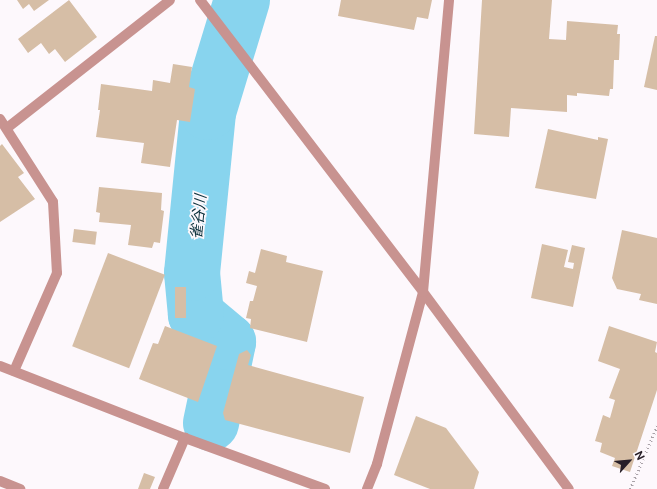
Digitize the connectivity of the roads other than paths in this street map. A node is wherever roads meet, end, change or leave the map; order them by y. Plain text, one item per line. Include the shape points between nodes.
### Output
1 (170, 0) edge
2 (200, 0) edge
3 (449, 0) edge
4 (0, 119) edge
5 (7, 128) junction
6 (423, 292) junction
7 (0, 366) edge
8 (14, 371) junction
9 (185, 438) junction
10 (0, 482) edge
11 (20, 489) edge
12 (163, 489) edge
13 (325, 489) edge
14 (367, 489) edge
15 (569, 489) edge

1 - 5 street
2 - 6 street
3 - 6 street
4 - 5 street
5 - 8 street via 53,202 57,273
6 - 14 street via 377,464
6 - 15 street
7 - 8 street
8 - 9 street
9 - 12 street
9 - 13 street
10 - 11 street

